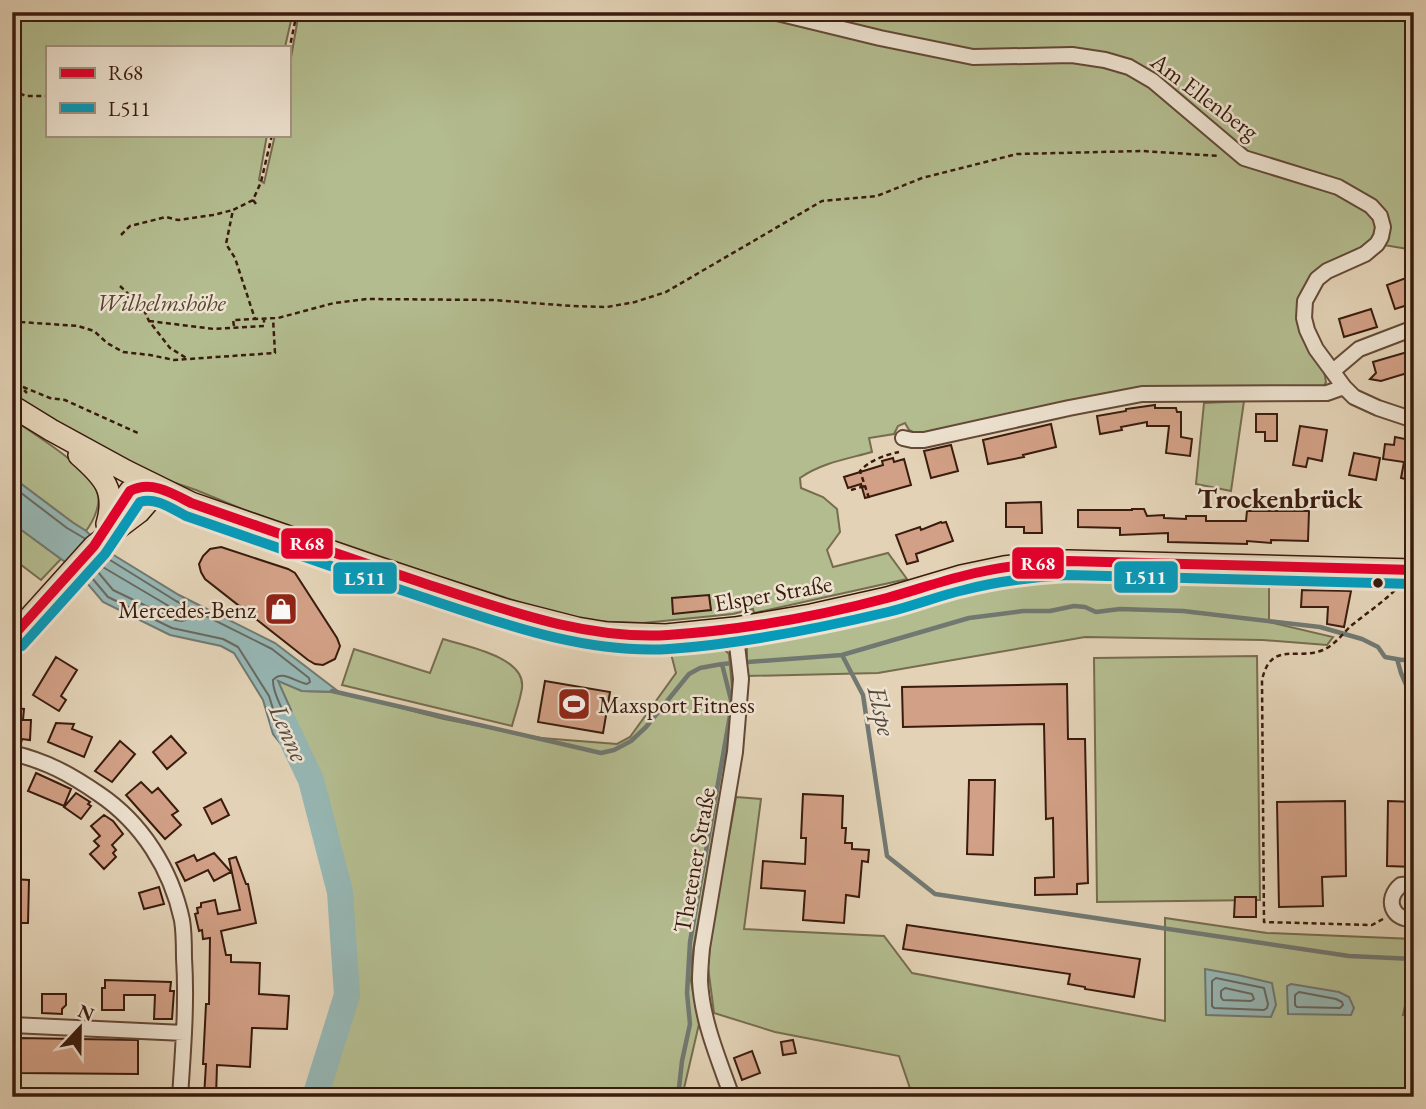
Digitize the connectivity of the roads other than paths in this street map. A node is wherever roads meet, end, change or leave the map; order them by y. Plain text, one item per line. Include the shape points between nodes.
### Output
1 (773, 12) edge
2 (1414, 328) edge
3 (1333, 372) junction
4 (1344, 387) junction
5 (12, 406) edge
6 (1414, 420) edge
7 (51, 430) junction
8 (902, 445) road end
9 (160, 488) junction
10 (123, 501) junction
11 (94, 546) junction
12 (1413, 570) edge
13 (13, 637) edge
14 (736, 638) junction
15 (12, 753) edge
16 (1414, 884) edge
17 (1414, 919) edge
18 (12, 1025) edge
19 (184, 1032) junction
20 (180, 1097) edge
21 (732, 1097) edge

1 - 3 street, Am Ellenberg via 973,57 1072,55 1129,67 1153,81 1244,158 1338,187 1371,206 1383,227 1377,244 1327,271 1305,301 1307,330
2 - 3 street via 1359,349
3 - 4 street, Am Ellenberg
4 - 6 street, Am Ellenberg via 1354,397
4 - 8 street via 1327,393 1142,394
5 - 7 main road
7 - 9 main road, Elsper Straße
7 - 10 main road
9 - 10 main road
9 - 14 main road, Elsper Straße via 373,566 549,622 607,633
10 - 11 main road
10 - 11 main road via 110,513
11 - 13 main road
12 - 14 main road, Elsper Straße via 1037,563 961,576
14 - 21 street, Thetener Straße via 741,679 735,752 700,981 710,1034
15 - 19 street via 71,775 113,804 148,840 168,875 182,921
16 - 17 street via 1401,885 1391,901 1399,917
18 - 19 street
19 - 20 street

